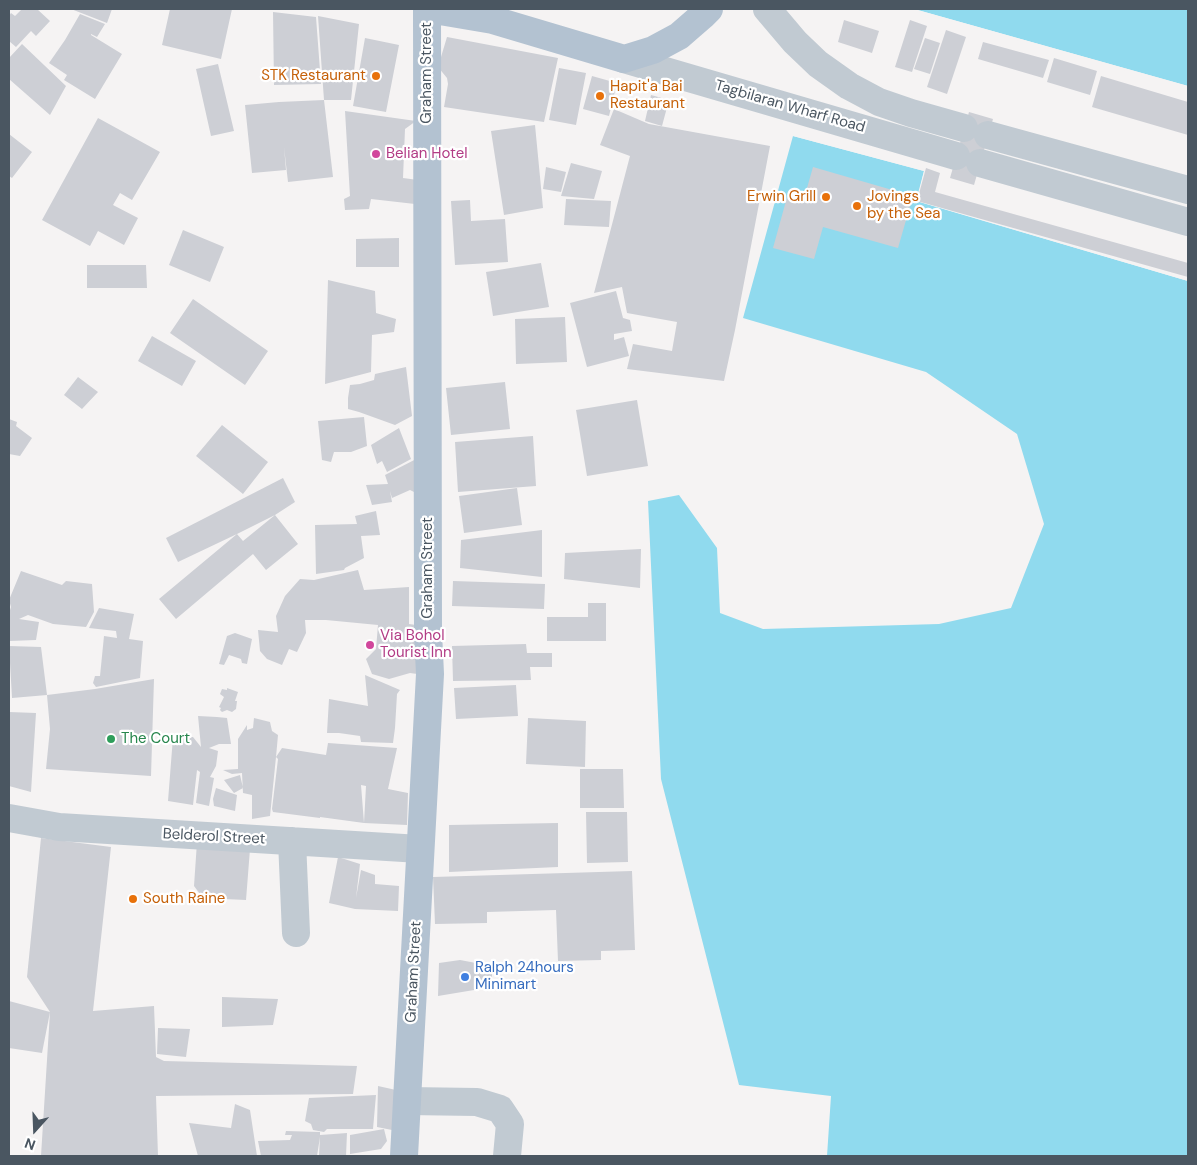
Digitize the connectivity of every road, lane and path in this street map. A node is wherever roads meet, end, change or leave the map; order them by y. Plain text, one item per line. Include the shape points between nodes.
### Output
1 (427, 9) edge
2 (709, 9) edge
3 (767, 9) edge
4 (493, 14) edge
5 (624, 59) junction
6 (911, 113) junction
7 (903, 141) junction
8 (1157, 181) junction
9 (1188, 190) edge
10 (1149, 211) junction
11 (1188, 222) edge
12 (9, 818) edge
13 (292, 841) junction
14 (420, 849) junction
15 (296, 932) dead end
16 (407, 1101) junction
17 (404, 1156) edge
18 (507, 1156) edge

1 - 4 main road
1 - 14 main road, Graham Street via 430,674
2 - 5 main road via 679,36 653,50
3 - 6 street, Tagbilaran Wharf Road via 818,64 879,102
4 - 5 main road
5 - 7 street, Tagbilaran Wharf Road
6 - 7 street
6 - 8 street, Tagbilaran Wharf Road
7 - 10 street, Tagbilaran Wharf Road
8 - 9 street, Tagbilaran Wharf Road
8 - 10 street
10 - 11 street, Tagbilaran Wharf Road
12 - 13 street, Belderol Street via 59,827
13 - 14 street, Belderol Street
13 - 15 street
14 - 16 main road, Graham Street
16 - 17 main road, Graham Street
16 - 18 street via 477,1102 500,1109 510,1124

